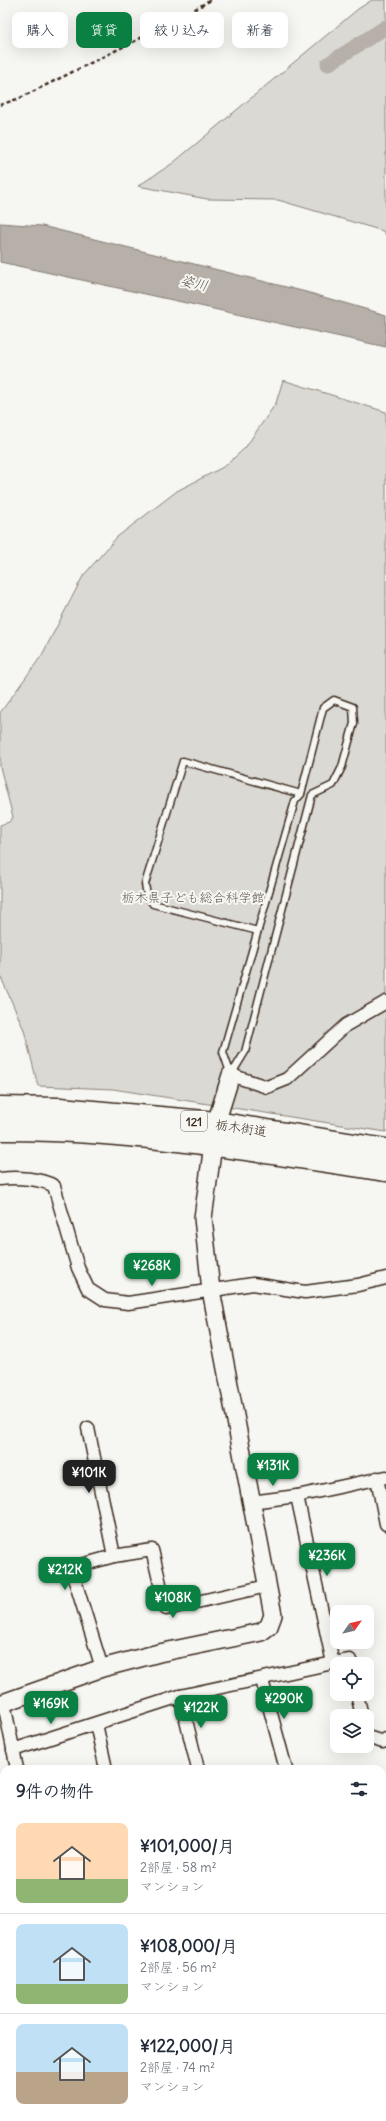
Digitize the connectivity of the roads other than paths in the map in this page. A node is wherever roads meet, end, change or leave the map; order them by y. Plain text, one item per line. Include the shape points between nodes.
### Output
1 (301, 794) junction
2 (258, 931) junction
3 (386, 1002) edge
4 (231, 1075) junction
5 (0, 1108) edge
6 (216, 1123) junction
7 (0, 1129) edge
8 (213, 1145) junction
9 (386, 1150) edge
10 (386, 1170) edge
11 (0, 1179) edge
12 (386, 1278) edge
13 (211, 1290) junction
14 (88, 1428) dead end
15 (381, 1478) edge
16 (297, 1496) junction
17 (251, 1502) junction
18 (386, 1524) edge
19 (114, 1556) junction
20 (267, 1586) junction
21 (332, 1657) edge
22 (330, 1664) edge
23 (102, 1668) junction
24 (262, 1680) junction
25 (180, 1696) junction
26 (2, 1704) edge
27 (96, 1724) junction
28 (374, 1739) edge
29 (386, 1739) edge
30 (13, 1750) junction
31 (16, 1765) edge
32 (105, 1765) edge
33 (197, 1765) edge
34 (285, 1765) edge

1 - 2 lane via 295,801
1 - 2 lane via 183,761 145,884 147,895 153,904
1 - 4 lane via 323,708 334,700 352,707 354,723 342,767 333,786 312,795 245,1052
2 - 4 lane via 224,1052
3 - 4 street via 346,1025 287,1078 267,1087
4 - 6 street
5 - 6 highway, 栃木街道 / 121 via 60,1109
6 - 8 street
6 - 9 highway, 栃木街道 / 121
7 - 8 highway, 栃木街道 / 121 via 48,1128
8 - 10 highway, 栃木街道 / 121
8 - 13 street via 203,1218
11 - 13 street via 46,1181 54,1186 78,1268 88,1289 105,1300 128,1303
12 - 13 street via 358,1285 305,1292 253,1284
13 - 17 street
14 - 19 street
15 - 16 street
15 - 18 street
16 - 17 street
16 - 21 street
17 - 20 street
19 - 20 street via 152,1550 166,1609
19 - 23 street via 71,1568
20 - 23 street via 273,1615 269,1626 261,1632 159,1653
22 - 24 street
23 - 26 street
24 - 25 street
24 - 34 street
25 - 27 street
25 - 33 street
26 - 30 street
27 - 30 street
27 - 32 street
28 - 29 street via 383,1742
30 - 31 street

